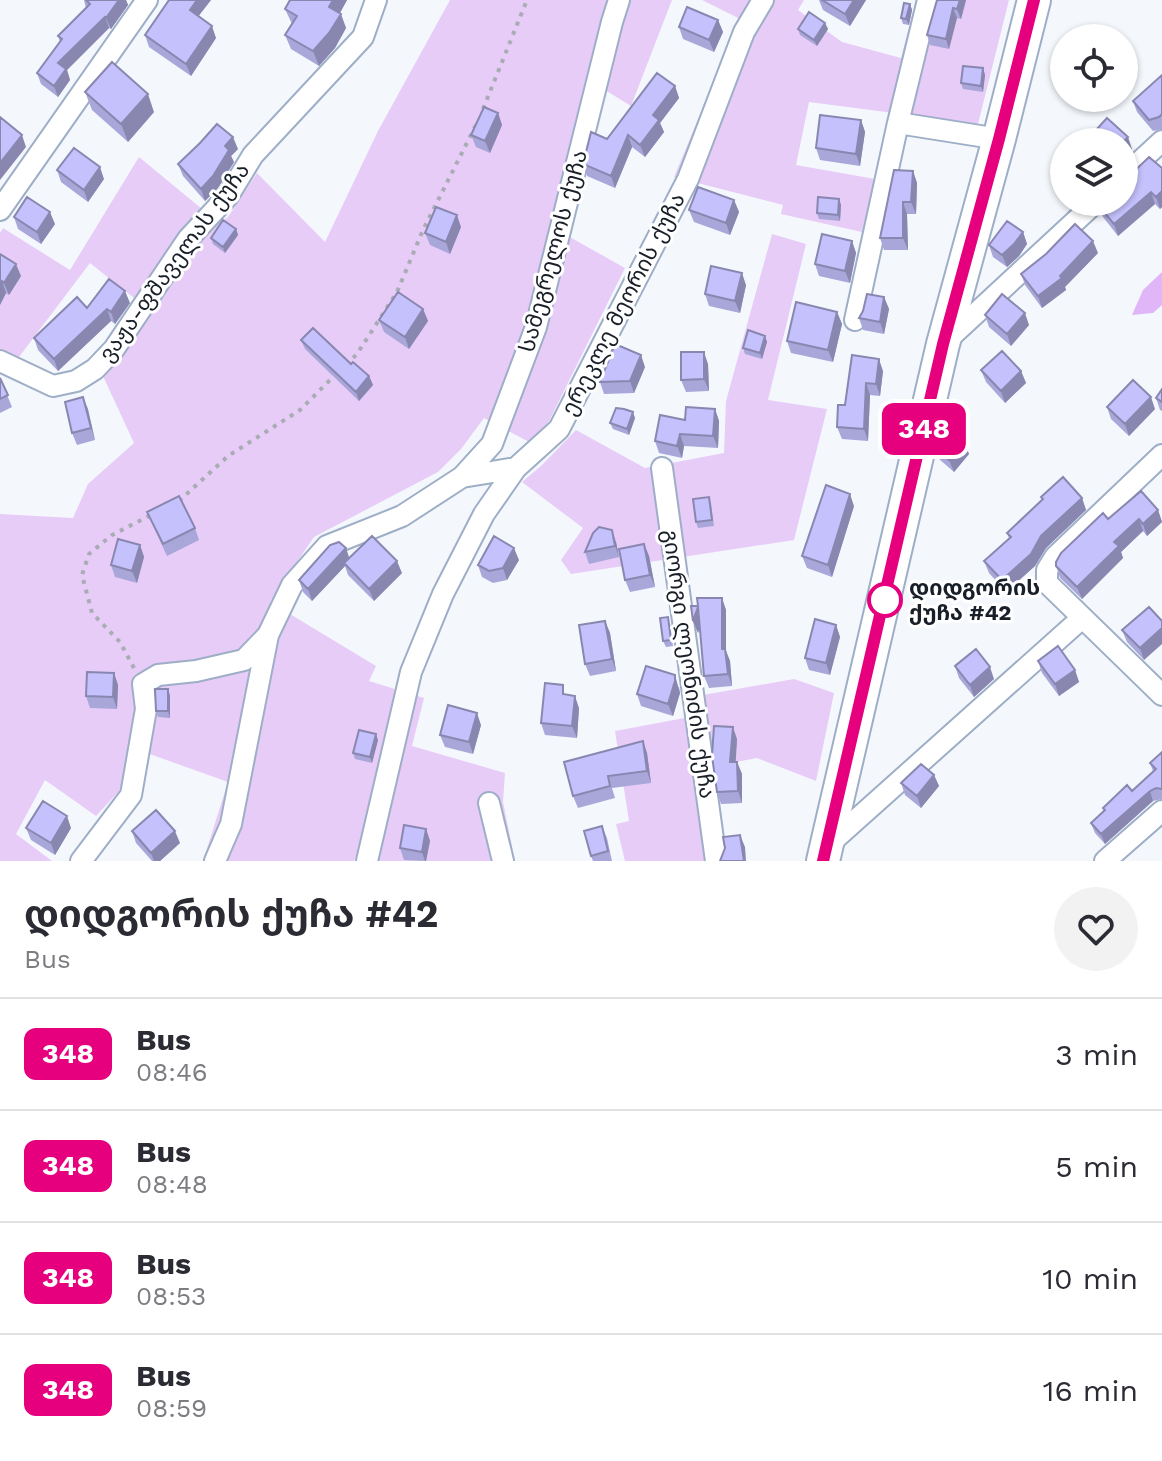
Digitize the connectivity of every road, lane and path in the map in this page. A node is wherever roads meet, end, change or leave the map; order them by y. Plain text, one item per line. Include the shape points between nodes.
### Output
1 (147, 0) edge
2 (376, 0) edge
3 (527, 0) edge
4 (619, 0) edge
5 (763, 0) edge
6 (928, 0) edge
7 (1034, 0) edge
8 (898, 123) junction
9 (999, 139) junction
10 (1162, 141) edge
11 (1138, 163) edge
12 (0, 210) edge
13 (1081, 216) edge
14 (855, 320) dead end
15 (943, 344) junction
16 (0, 361) edge
17 (1162, 455) edge
18 (516, 468) junction
19 (662, 468) dead end
20 (462, 477) junction
21 (178, 502) edge
22 (164, 509) edge
23 (1082, 618) junction
24 (268, 635) junction
25 (143, 684) junction
26 (1162, 695) edge
27 (489, 803) dead end
28 (1162, 811) edge
29 (826, 853) edge
30 (81, 861) edge
31 (215, 861) edge
32 (367, 861) edge
33 (503, 861) edge
34 (716, 861) edge
35 (1105, 861) edge

1 - 12 street
2 - 16 street, ვაჟა-ფშაველას ქუჩა via 363,37 253,155 228,196 188,239 95,369 53,386
3 - 21 path via 480,118 397,292 357,354 300,410 228,456
4 - 20 street, სამეგრელოს ქუჩა via 536,327 492,444
5 - 18 street, ერეკლე მეორის ქუჩა via 744,32 688,179 559,429
6 - 8 street
7 - 9 highway
8 - 9 street
8 - 14 street
9 - 15 highway
10 - 11 street
13 - 15 street
15 - 29 highway
17 - 23 street via 1047,570 1047,583
18 - 20 street
18 - 32 street, ერეკლე მეორის ქუჩა via 484,514 411,672
19 - 34 street, გიორგი ლეონიძის ქუჩა
20 - 24 street, სამეგრელოს ქუჩა via 402,516 327,546 292,585
22 - 25 path via 112,535 89,554 82,575 92,613 120,642
23 - 26 street
23 - 29 street
24 - 25 street via 244,660 158,675
24 - 31 street, სამეგრელოს ქუჩა via 231,824
25 - 30 street via 146,709 131,795
27 - 33 street
28 - 35 street

